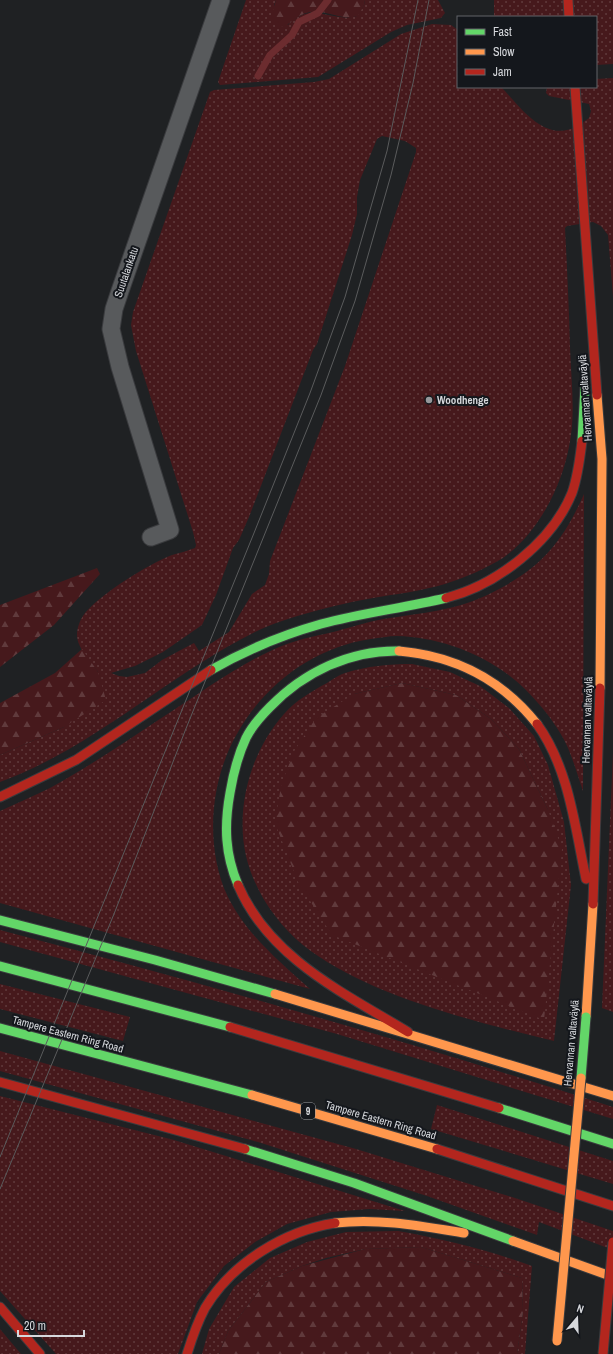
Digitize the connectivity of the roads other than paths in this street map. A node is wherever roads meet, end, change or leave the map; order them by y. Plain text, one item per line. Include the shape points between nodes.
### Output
1 (221, 0) edge
2 (568, 0) edge
3 (569, 16) edge
4 (575, 88) edge
5 (591, 308) junction
6 (151, 537) dead end
7 (0, 797) edge
8 (593, 909) junction
9 (0, 920) edge
10 (0, 966) edge
11 (0, 1028) edge
12 (408, 1032) junction
13 (0, 1082) edge
14 (613, 1096) edge
15 (613, 1144) edge
16 (613, 1206) edge
17 (521, 1242) junction
18 (613, 1242) edge
19 (613, 1277) edge
20 (0, 1307) edge
21 (557, 1344) dead end
22 (40, 1354) edge
23 (187, 1354) edge
24 (602, 1354) edge

1 - 6 street, Suutalankatu via 118,297 110,329 170,530
2 - 3 highway
4 - 5 highway, Hervannan valtaväylä
5 - 7 highway via 583,428 576,482 553,525 522,560 479,587 456,596 304,628 243,654 173,695 54,773
5 - 8 highway, Hervannan valtaväylä via 602,459 602,652
8 - 12 highway via 571,804 558,762 543,731 518,703 492,680 459,662 417,651 386,650 347,658 316,670 287,691 264,714 246,738 234,772 228,808 226,843 235,879 247,904 265,931 292,958
8 - 21 highway, Hervannan valtaväylä, bridge
9 - 12 highway via 243,984
10 - 15 highway via 251,1034 462,1096
11 - 16 highway, Tampere Eastern Ring Road / 9 via 227,1088 450,1153
12 - 14 highway
13 - 17 highway via 247,1150
17 - 19 highway
17 - 23 highway via 404,1223 370,1221 333,1224 298,1232 258,1255 227,1280 210,1301
18 - 24 highway, bridge
20 - 22 highway

